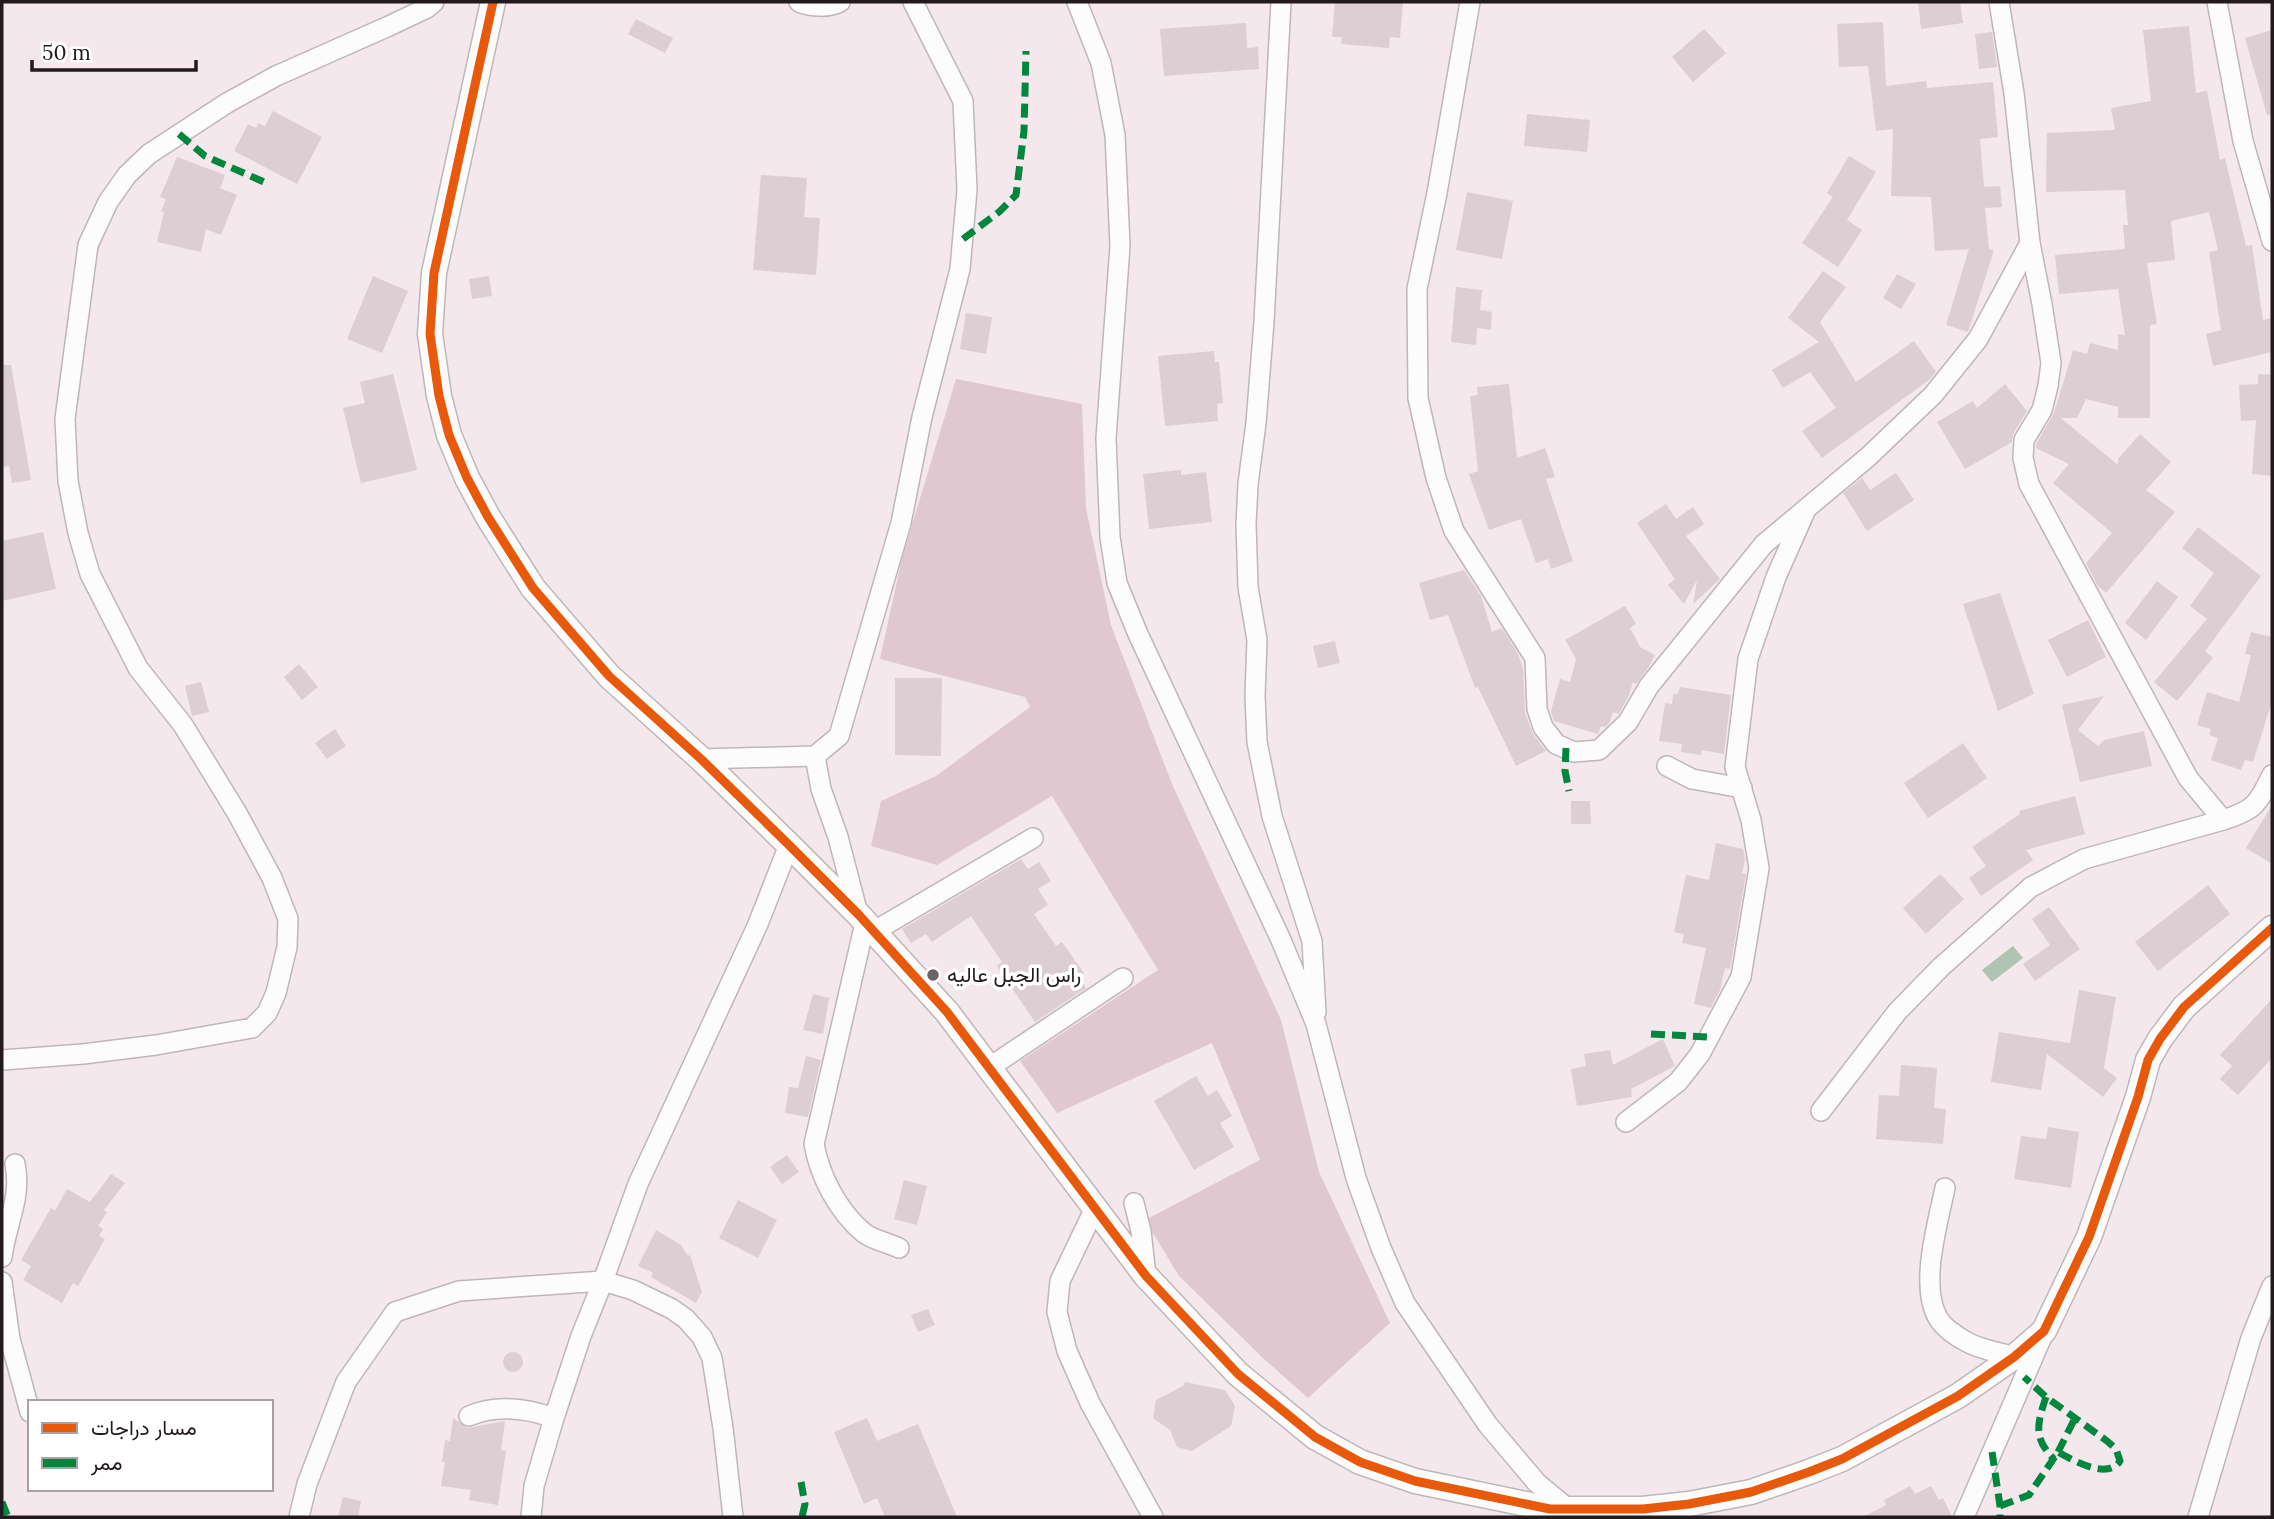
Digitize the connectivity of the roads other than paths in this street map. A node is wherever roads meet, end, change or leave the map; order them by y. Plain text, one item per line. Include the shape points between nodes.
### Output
1 (434, 2) edge
2 (493, 2) edge
3 (799, 2) edge
4 (840, 2) edge
5 (913, 2) edge
6 (1077, 2) edge
7 (1280, 2) edge
8 (1470, 2) edge
9 (1999, 2) edge
10 (2217, 2) edge
11 (2272, 241) edge
12 (2030, 243) junction
13 (1805, 510) junction
14 (815, 756) junction
15 (701, 759) junction
16 (1667, 765) dead end
17 (2272, 775) edge
18 (1742, 788) junction
19 (2223, 821) junction
20 (1032, 838) dead end
21 (789, 845) junction
22 (865, 923) junction
23 (2272, 928) edge
24 (1123, 978) dead end
25 (1316, 1024) junction
26 (2, 1060) edge
27 (990, 1067) junction
28 (1821, 1111) dead end
29 (1626, 1122) dead end
30 (15, 1164) dead end
31 (1945, 1188) dead end
32 (1134, 1203) dead end
33 (1094, 1210) junction
34 (899, 1248) dead end
35 (2, 1257) edge
36 (1146, 1276) junction
37 (2, 1282) edge
38 (603, 1282) junction
39 (2272, 1286) edge
40 (2044, 1331) junction
41 (2014, 1357) junction
42 (28, 1405) edge
43 (469, 1416) dead end
44 (554, 1418) junction
45 (1556, 1512) edge
46 (299, 1517) edge
47 (531, 1517) edge
48 (733, 1517) edge
49 (1153, 1517) edge
50 (1965, 1517) edge
51 (2198, 1517) edge

1 - 26 street via 276,76 149,154 108,202 88,245 65,419 68,481 78,533 90,574 138,668 183,725 272,878 288,919 287,947 276,993 267,1013 252,1028 156,1045
2 - 15 street via 434,273 430,334 449,435 467,478 533,588 609,676
3 - 4 street
5 - 14 street via 963,101 968,190 960,269 922,417 901,523 843,723 839,736
6 - 25 street via 1101,63 1115,135 1120,246 1106,438 1110,537 1117,583
7 - 25 street via 1264,323 1248,484 1247,574 1257,640 1257,742 1272,816 1312,941
8 - 13 street via 1417,289 1418,398 1436,478 1454,531 1535,658 1537,709 1556,744 1574,752 1599,750 1610,740 1764,544
9 - 12 street
10 - 11 street via 2243,141
12 - 13 street via 1978,339 1933,395
12 - 19 street via 2051,363 2042,410 2024,440 2029,484 2188,778
13 - 18 street via 1748,659 1735,767
14 - 15 street
14 - 22 street via 821,789
15 - 21 street
16 - 18 street via 1692,779
17 - 19 street via 2258,803
18 - 29 street via 1759,868 1741,977 1700,1054 1678,1082
19 - 28 street via 2084,859 2031,887 1897,1012
20 - 22 street
21 - 22 street
21 - 38 street via 758,924 638,1184
22 - 27 street via 940,1003
22 - 34 street via 814,1144 818,1166 846,1213 866,1234
23 - 40 street via 2184,1007 2148,1060 2089,1237
24 - 27 street
25 - 45 street via 1356,1178 1405,1303 1488,1425
27 - 33 street
30 - 35 street via 15,1211
31 - 41 street via 1930,1265 1930,1292 1937,1317 1968,1343
32 - 36 street
33 - 36 street
33 - 49 street via 1060,1281 1057,1312 1067,1351 1090,1403
36 - 45 street via 1238,1374 1315,1437 1360,1462 1415,1481
37 - 42 street via 10,1339
38 - 44 street
38 - 46 street via 459,1291 395,1312 346,1382
38 - 48 street via 672,1309 702,1337 712,1358
39 - 51 street via 2251,1338
40 - 41 street
40 - 50 street
41 - 45 street via 1898,1430 1842,1459 1774,1484 1643,1509
43 - 44 street via 485,1409 522,1409
44 - 47 street via 534,1486

